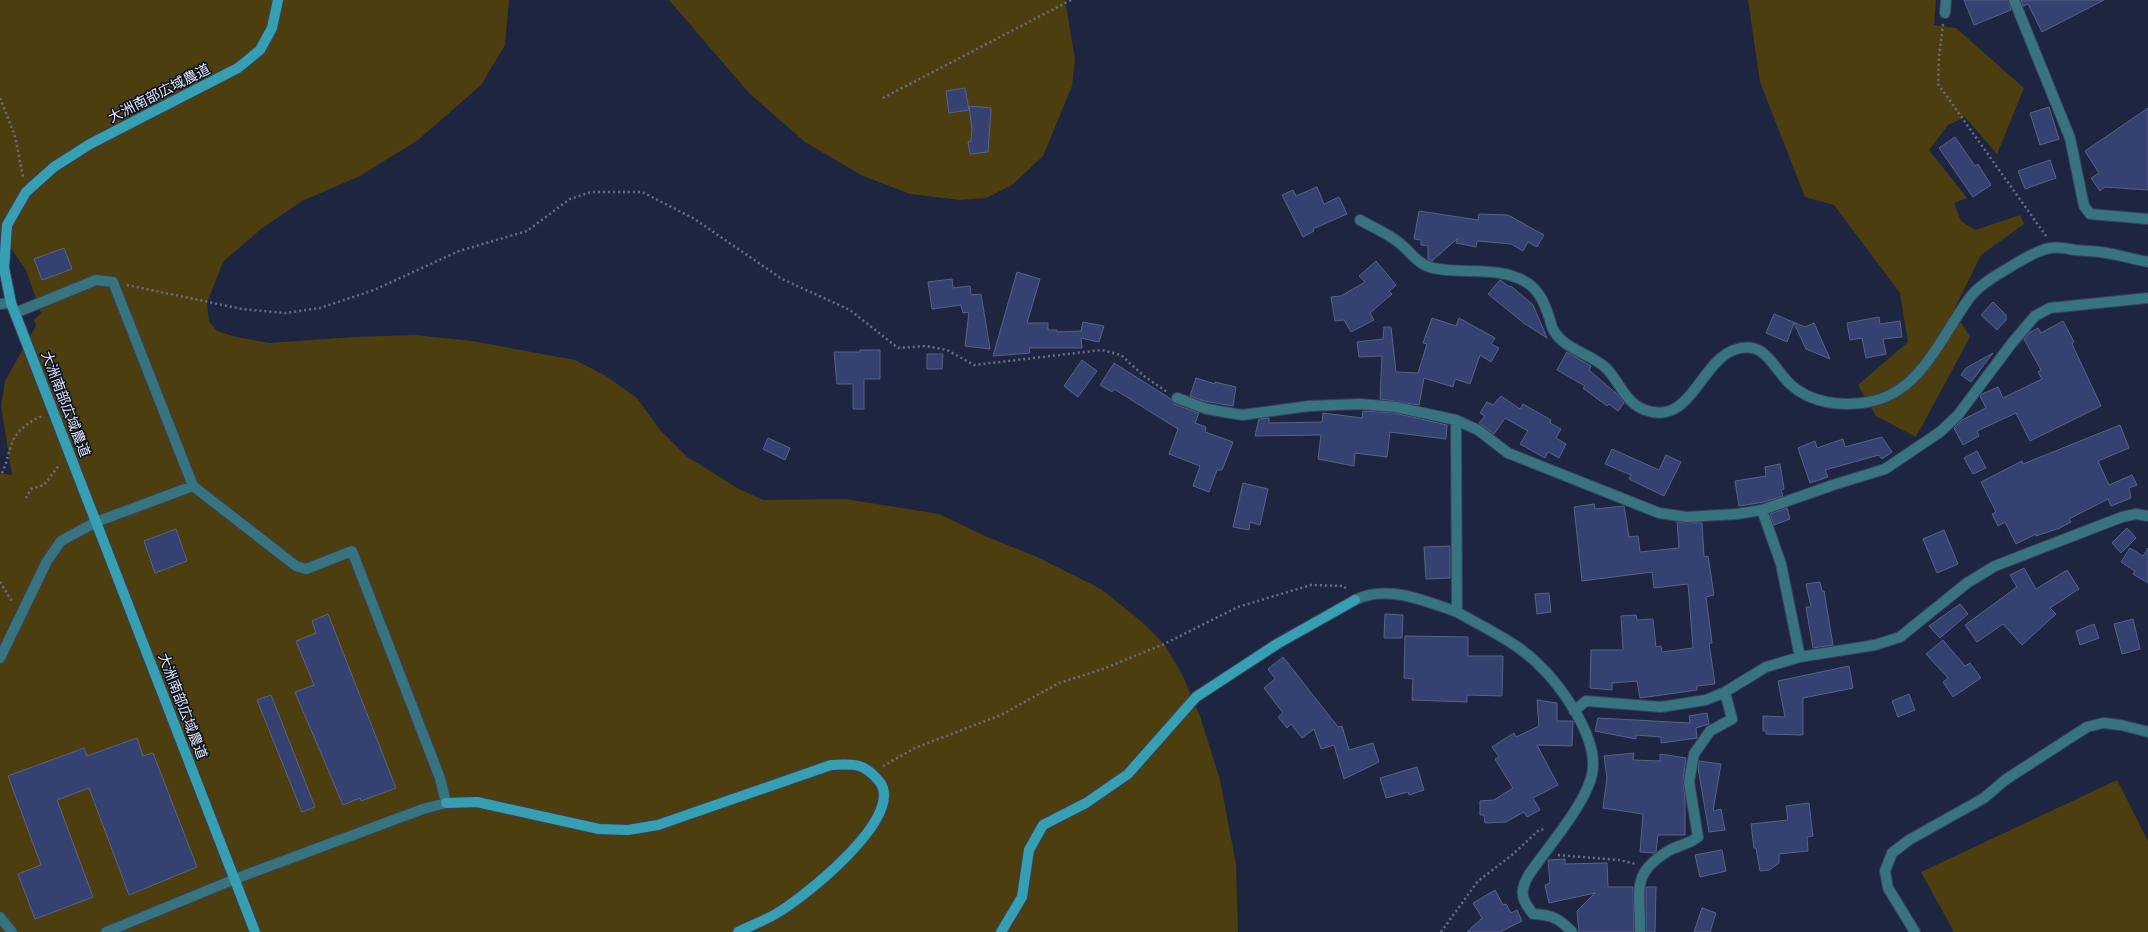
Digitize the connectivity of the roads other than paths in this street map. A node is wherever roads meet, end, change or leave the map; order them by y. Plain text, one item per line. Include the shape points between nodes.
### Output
1 (278, 0) edge
2 (1946, 0) edge
3 (2014, 0) edge
4 (1945, 13) road end
5 (2148, 219) edge
6 (1360, 220) dead end
7 (2148, 262) edge
8 (2148, 298) edge
9 (11, 303) junction
10 (0, 304) edge
11 (15, 313) junction
12 (1176, 398) road end
13 (1456, 420) junction
14 (192, 486) junction
15 (1762, 510) junction
16 (2148, 516) edge
17 (96, 522) junction
18 (1457, 612) junction
19 (1800, 657) junction
20 (0, 658) edge
21 (1725, 692) junction
22 (1574, 711) junction
23 (2148, 732) edge
24 (446, 803) junction
25 (235, 880) junction
26 (0, 917) edge
27 (12, 932) edge
28 (106, 932) edge
29 (255, 932) edge
30 (738, 932) edge
31 (1001, 932) edge
32 (1572, 932) edge
33 (1640, 932) edge
34 (1915, 932) edge

1 - 9 street, 大洲南部広域農道 via 272,28 260,50 238,68 90,144 54,167 26,192 7,225 4,268
2 - 4 street
3 - 5 street via 2070,138 2084,206 2090,214
6 - 7 street via 1395,239 1416,261 1432,268 1494,273 1515,277 1529,284 1541,297 1553,330 1561,340 1606,368 1631,402 1644,410 1658,413 1672,411 1686,400 1721,356 1736,349 1752,347 1761,350 1790,384 1810,397 1833,404 1868,402 1887,397 1908,383 1936,351 1970,297 1995,276 2022,259 2051,247 2099,252
8 - 15 street via 2050,308 2035,316 1958,415 1940,432 1885,469
9 - 10 street
9 - 11 street, 大洲南部広域農道
11 - 14 street via 96,280 113,282
11 - 17 street, 大洲南部広域農道
12 - 13 street via 1208,409 1242,415 1309,406 1360,404
13 - 15 street via 1478,430 1508,453 1659,513 1687,517
13 - 18 street
14 - 17 street
14 - 24 street via 296,566 306,569 352,551 440,778
15 - 19 street via 1781,564
16 - 19 street via 2136,514 2122,517 1995,566 1967,583 1900,637 1875,645
17 - 20 street via 61,541 47,561
17 - 25 street, 大洲南部広域農道
18 - 22 street via 1499,636 1536,662
18 - 31 street via 1425,600 1392,593 1366,594 1278,644 1196,697 1128,774 1086,803 1043,825 1029,850 1022,896
19 - 21 street via 1766,667
21 - 22 street via 1706,700 1661,707 1586,701
21 - 33 street via 1732,719 1710,731 1694,754 1689,782 1698,837 1671,850 1646,867 1639,882
22 - 32 street via 1586,732 1591,749 1593,767 1589,784 1574,812 1527,877 1522,891 1525,904 1533,914 1549,915 1562,922
23 - 34 street via 2103,723 2086,727 2005,780 1984,798 1909,840 1892,853 1885,871 1888,888
24 - 25 street via 423,809
24 - 30 street via 477,802 598,829 628,830 658,825 831,765 855,764 872,772 883,786 884,806 865,837 823,879 775,915
25 - 28 street
25 - 29 street, 大洲南部広域農道
26 - 27 street

